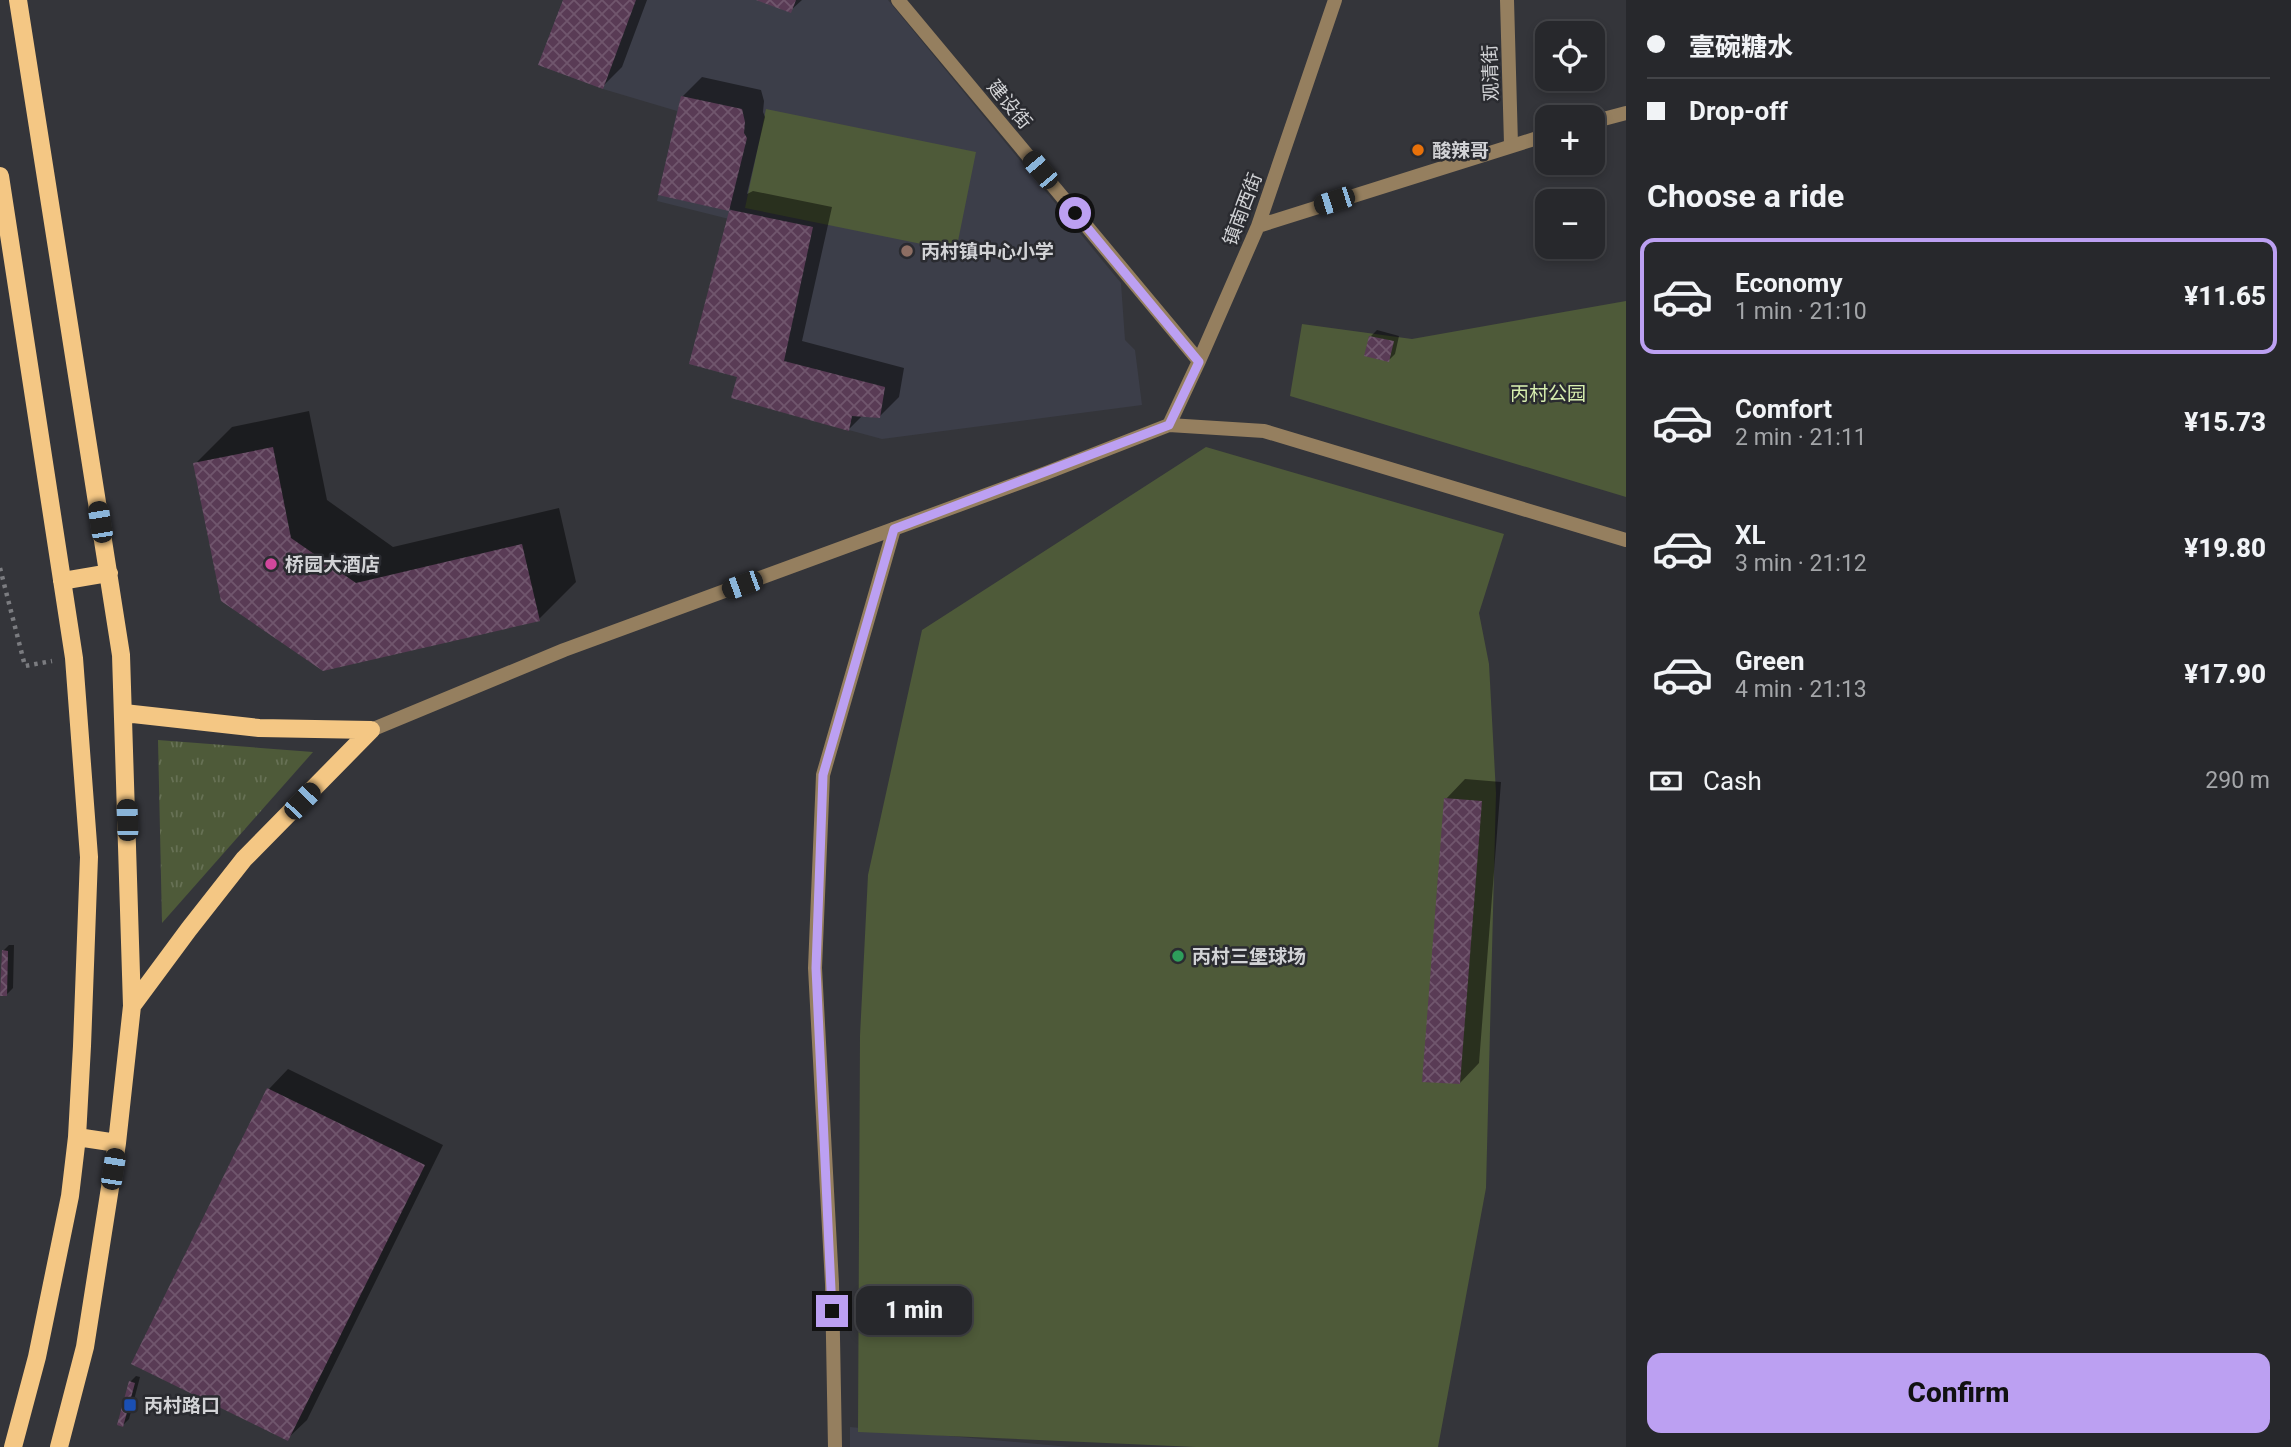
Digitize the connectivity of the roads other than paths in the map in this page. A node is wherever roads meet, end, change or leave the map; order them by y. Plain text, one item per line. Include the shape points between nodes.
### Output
1 (18, 0) edge
2 (898, 0) edge
3 (1335, 0) edge
4 (1507, 0) edge
5 (1626, 113) edge
6 (1605, 119) edge
7 (1535, 138) edge
8 (1511, 144) junction
9 (0, 176) edge
10 (1258, 226) junction
11 (1199, 362) junction
12 (1169, 425) junction
13 (894, 529) junction
14 (1626, 540) edge
15 (108, 573) junction
16 (62, 581) junction
17 (124, 713) junction
18 (371, 730) junction
19 (132, 1006) junction
20 (77, 1137) junction
21 (117, 1143) junction
22 (13, 1447) edge
23 (59, 1447) edge
24 (835, 1447) edge

1 - 15 main road
2 - 11 street, 建设街
3 - 10 street, 镇南西街
4 - 8 street, 观清街
5 - 6 street
7 - 8 street
8 - 10 street
9 - 16 main road
10 - 11 street, 镇南西街
11 - 12 street, 镇南西街
12 - 13 street
12 - 14 street via 1264,431
13 - 18 street via 564,650
13 - 24 street via 823,775 816,968
15 - 16 main road
15 - 17 main road
16 - 20 main road via 74,657 89,857
17 - 18 main road via 259,727
17 - 19 main road
18 - 19 main road via 244,859
19 - 21 main road
20 - 21 main road
20 - 22 main road via 40,1344
21 - 23 main road via 85,1347

